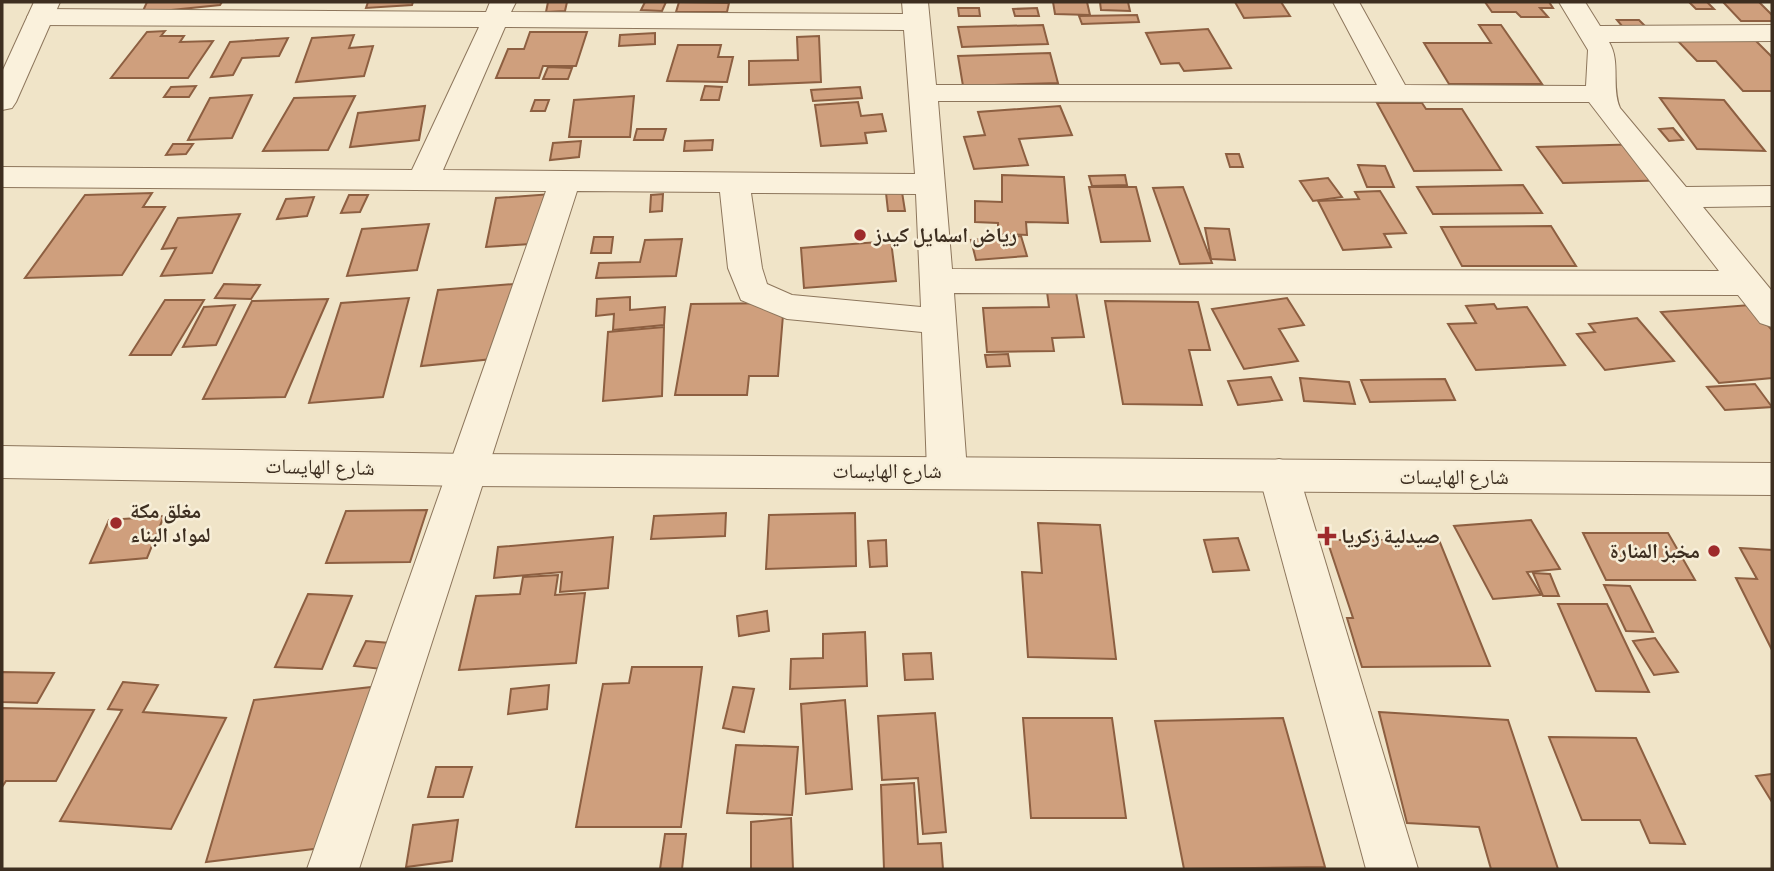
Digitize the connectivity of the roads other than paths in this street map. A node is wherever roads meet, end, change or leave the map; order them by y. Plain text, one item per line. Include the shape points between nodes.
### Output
1 (1346, 2) edge
2 (1572, 2) edge
3 (44, 9) edge
4 (499, 11) edge
5 (631, 11) edge
6 (915, 12) edge
7 (1772, 33) edge
8 (1593, 34) junction
9 (12, 60) edge
10 (1395, 92) junction
11 (921, 93) junction
12 (1601, 94) junction
13 (2, 102) edge
14 (2, 177) edge
15 (424, 178) junction
16 (565, 180) junction
17 (734, 182) junction
18 (931, 184) junction
19 (1772, 196) edge
20 (1678, 197) junction
21 (936, 281) junction
22 (1748, 283) junction
23 (1772, 314) edge
24 (938, 321) junction
25 (2, 461) edge
26 (470, 470) junction
27 (947, 471) junction
28 (1279, 475) junction
29 (1772, 479) edge
30 (332, 869) edge
31 (1392, 869) edge

1 - 10 street
2 - 8 street
3 - 4 street
3 - 9 street
4 - 5 street
4 - 15 street
5 - 6 street
6 - 11 street
7 - 8 street
8 - 12 street via 1601,50
9 - 13 street
10 - 11 street
10 - 12 street
11 - 18 street
12 - 20 street via 1622,131
14 - 15 street
15 - 16 street
16 - 17 street
16 - 26 street
17 - 18 street
17 - 24 street via 745,268 753,291 787,307
18 - 21 street
19 - 20 street
20 - 22 street
21 - 22 street
21 - 24 street
22 - 23 street
24 - 27 street
25 - 26 street, شارع الهايسات
26 - 27 street, شارع الهايسات
26 - 30 street
27 - 28 street, شارع الهايسات
28 - 29 street, شارع الهايسات
28 - 31 street

